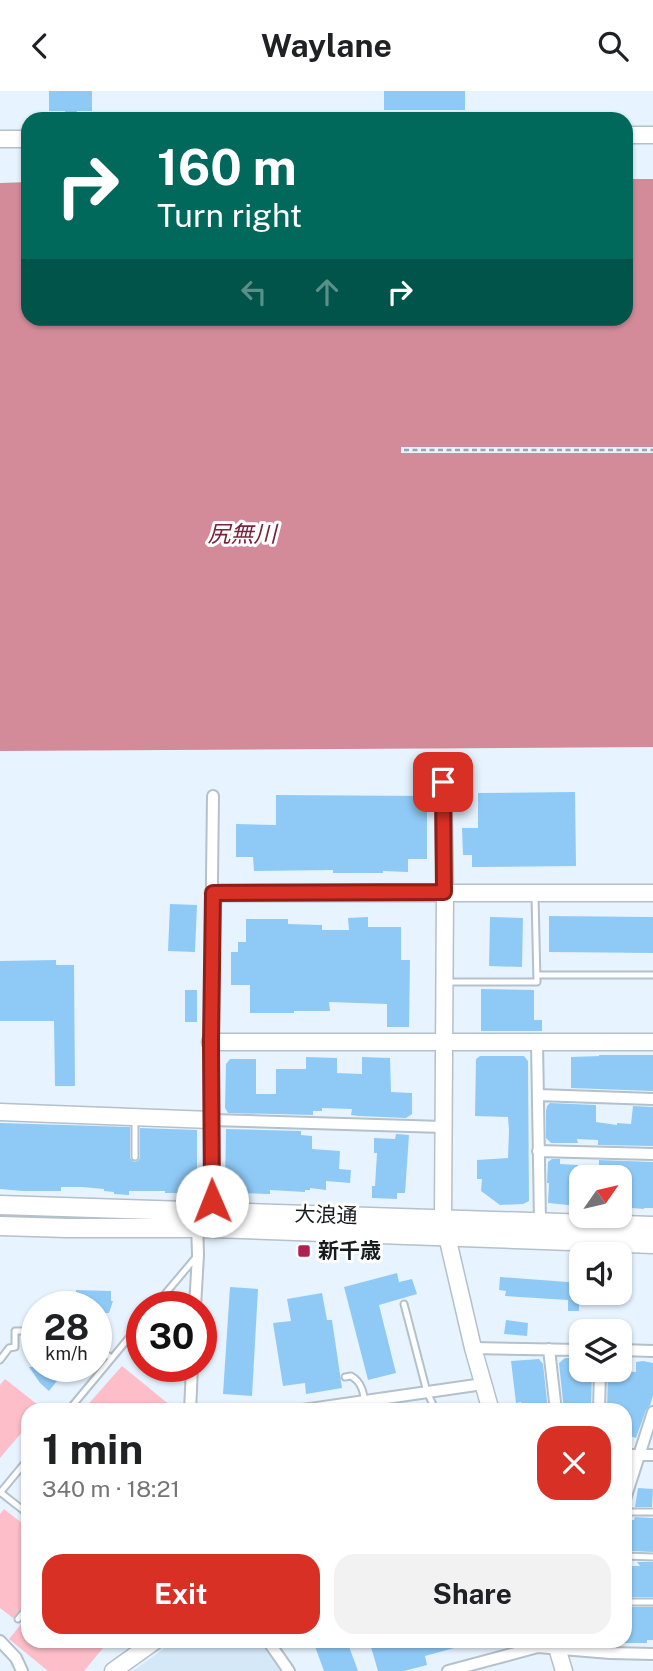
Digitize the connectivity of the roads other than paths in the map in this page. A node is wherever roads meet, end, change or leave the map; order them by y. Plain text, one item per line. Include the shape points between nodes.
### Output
1 (633, 135) edge
2 (653, 135) edge
3 (0, 139) edge
4 (21, 139) edge
5 (443, 782) dead end
6 (214, 796) dead end
7 (444, 892) junction
8 (535, 892) junction
9 (213, 893) junction
10 (653, 893) edge
11 (537, 975) junction
12 (653, 975) edge
13 (443, 982) junction
14 (211, 1042) junction
15 (443, 1042) junction
16 (537, 1042) junction
17 (653, 1042) edge
18 (538, 1095) junction
19 (653, 1099) edge
20 (0, 1112) edge
21 (135, 1117) junction
22 (211, 1120) junction
23 (443, 1128) junction
24 (538, 1151) junction
25 (653, 1154) edge
26 (135, 1157) dead end
27 (0, 1205) edge
28 (443, 1219) junction
29 (204, 1220) junction
30 (540, 1223) junction
31 (0, 1226) edge
32 (653, 1226) edge
33 (448, 1238) junction
34 (653, 1244) edge
35 (198, 1255) junction
36 (168, 1291) edge
37 (196, 1291) edge
38 (404, 1304) dead end
39 (21, 1331) edge
40 (126, 1341) edge
41 (473, 1349) junction
42 (549, 1349) junction
43 (569, 1350) edge
44 (632, 1350) edge
45 (653, 1351) edge
46 (112, 1357) edge
47 (0, 1360) edge
48 (345, 1377) dead end
49 (92, 1382) edge
50 (191, 1382) edge
51 (600, 1382) edge
52 (483, 1384) junction
53 (427, 1392) junction
54 (74, 1403) edge
55 (190, 1403) edge
56 (364, 1403) edge
57 (378, 1403) edge
58 (432, 1403) edge
59 (489, 1403) edge
60 (555, 1403) edge
61 (599, 1403) edge
62 (653, 1412) edge
63 (632, 1455) edge
64 (639, 1455) junction
65 (653, 1455) edge
66 (21, 1467) edge
67 (632, 1477) edge
68 (0, 1492) edge
69 (21, 1508) edge
70 (632, 1511) edge
71 (653, 1512) edge
72 (632, 1556) edge
73 (653, 1557) edge
74 (632, 1602) edge
75 (653, 1602) edge
76 (21, 1615) edge
77 (18, 1619) dead end
78 (0, 1641) edge
79 (145, 1648) edge
80 (273, 1648) edge
81 (534, 1648) edge
82 (558, 1648) edge
83 (614, 1648) edge
84 (652, 1657) edge
85 (22, 1671) edge
86 (113, 1671) edge
87 (289, 1671) edge
88 (448, 1671) edge
89 (564, 1671) edge

1 - 2 street
3 - 4 street
5 - 7 street
6 - 9 street
7 - 8 street
7 - 9 street
7 - 13 street
8 - 10 street
8 - 11 lane
9 - 14 street
11 - 12 lane
11 - 13 lane via 537,982
13 - 15 street
14 - 15 street
14 - 22 street
15 - 16 street
15 - 23 street
16 - 17 street
16 - 18 street
18 - 19 street
18 - 24 street
20 - 21 street
21 - 22 street
21 - 26 lane
22 - 23 street
22 - 29 street
23 - 28 street
24 - 25 street
24 - 30 street
27 - 29 main road, 大浪通
28 - 29 main road, 大浪通
28 - 30 main road, 大浪通
28 - 33 street
29 - 31 main road, 大浪通 via 67,1228
29 - 33 main road, 大浪通
29 - 35 street
30 - 32 main road, 大浪通
33 - 34 main road, 大浪通
33 - 41 street
35 - 36 lane
35 - 37 street
38 - 53 lane
39 - 47 lane via 15,1331 15,1347
40 - 46 lane
41 - 42 street
41 - 52 street
42 - 43 street
42 - 60 street
44 - 45 street
48 - 56 lane via 359,1383
49 - 54 lane
50 - 55 street
51 - 61 street
52 - 53 street
52 - 59 street
53 - 57 street
53 - 58 lane
62 - 64 street
63 - 64 street
64 - 65 street
64 - 67 street
66 - 68 lane
68 - 69 lane
70 - 71 lane
72 - 73 lane
74 - 75 lane
76 - 77 lane
78 - 85 street
79 - 86 street
80 - 87 street
81 - 88 street
82 - 89 street
83 - 84 street

